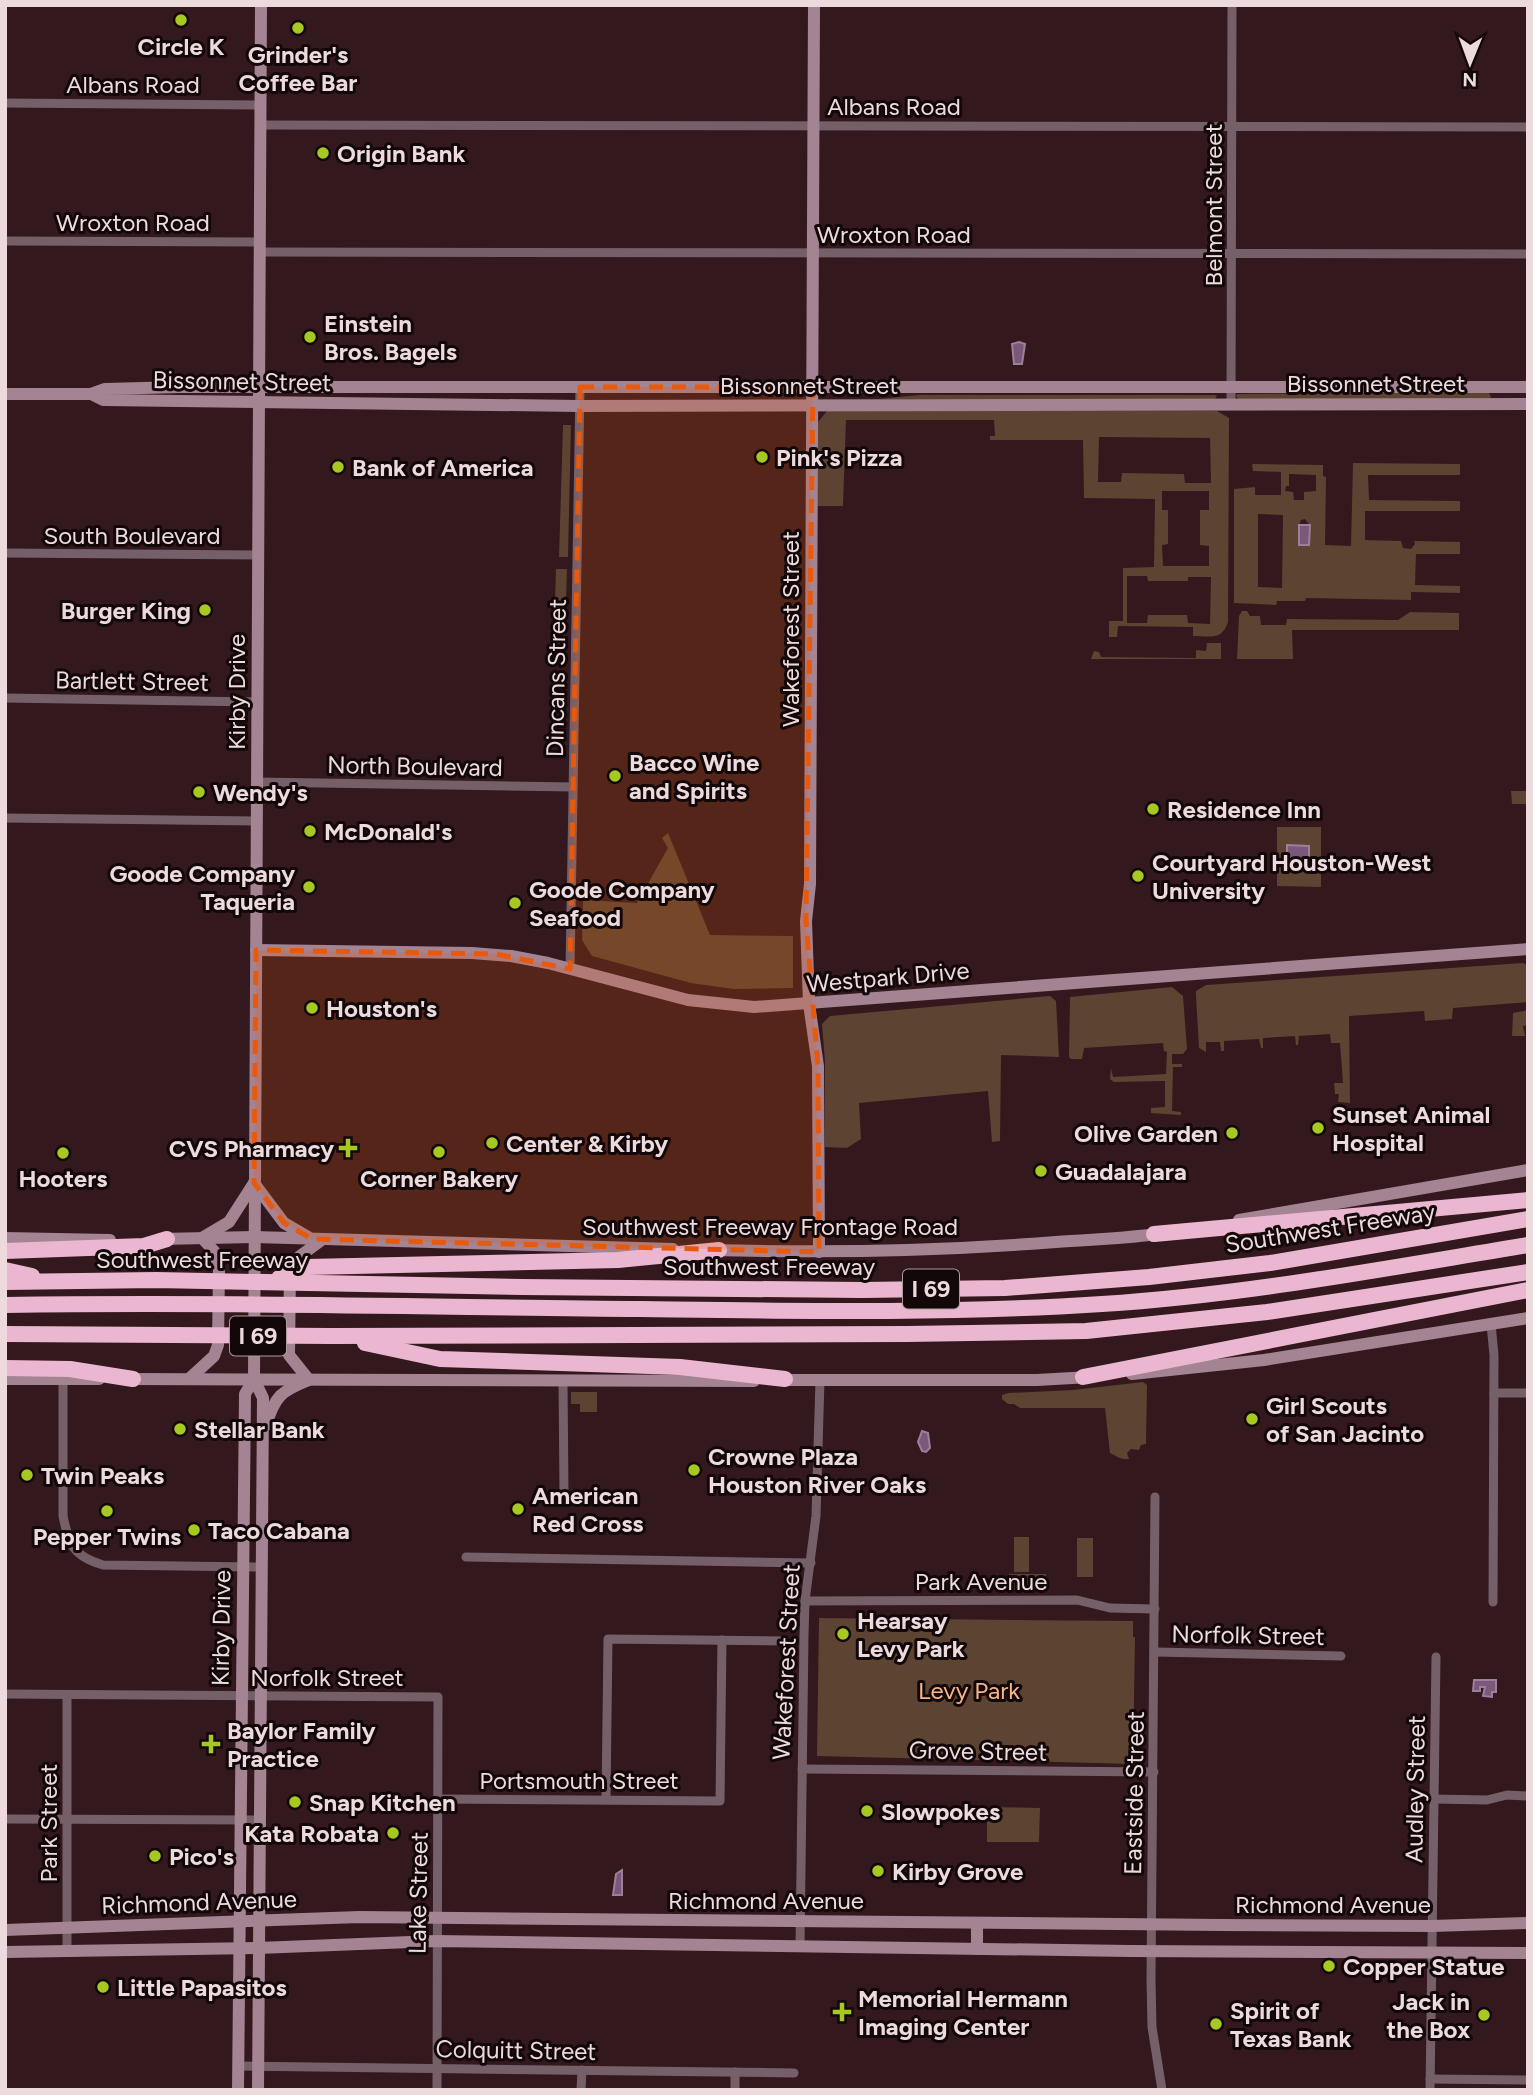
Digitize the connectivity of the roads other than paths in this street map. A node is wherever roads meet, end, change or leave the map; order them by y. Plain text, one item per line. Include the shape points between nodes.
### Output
1 (261, 5) edge
2 (814, 5) edge
3 (1232, 5) edge
4 (5, 103) edge
5 (260, 105) junction
6 (260, 125) junction
7 (813, 125) junction
8 (1232, 126) junction
9 (1528, 127) edge
10 (5, 241) edge
11 (260, 247) junction
12 (1232, 252) junction
13 (814, 253) junction
14 (1528, 254) edge
15 (259, 387) junction
16 (434, 387) junction
17 (580, 387) junction
18 (813, 387) junction
19 (1231, 387) junction
20 (1528, 387) edge
21 (5, 394) edge
22 (91, 394) junction
23 (258, 402) junction
24 (1231, 404) junction
25 (1528, 404) edge
26 (433, 405) junction
27 (579, 406) junction
28 (813, 407) junction
29 (5, 553) edge
30 (258, 555) junction
31 (5, 698) edge
32 (257, 702) junction
33 (257, 782) junction
34 (573, 788) junction
35 (5, 818) edge
36 (257, 821) junction
37 (1528, 949) edge
38 (256, 950) junction
39 (570, 969) junction
40 (809, 1004) junction
41 (1528, 1170) edge
42 (254, 1183) junction
43 (1528, 1200) edge
44 (1528, 1219) edge
45 (1154, 1234) junction
46 (254, 1237) junction
47 (5, 1238) edge
48 (202, 1238) junction
49 (167, 1239) junction
50 (318, 1239) junction
51 (1528, 1245) edge
52 (719, 1250) junction
53 (5, 1251) edge
54 (819, 1252) junction
55 (5, 1270) edge
56 (1528, 1272) edge
57 (329, 1275) junction
58 (5, 1282) edge
59 (54, 1282) junction
60 (1528, 1290) edge
61 (5, 1305) edge
62 (1528, 1318) edge
63 (1491, 1324) junction
64 (5, 1334) edge
65 (52, 1335) junction
66 (331, 1336) junction
67 (5, 1340) edge
68 (5, 1368) edge
69 (1083, 1377) junction
70 (5, 1379) edge
71 (63, 1379) junction
72 (133, 1379) junction
73 (188, 1379) junction
74 (254, 1379) junction
75 (785, 1379) junction
76 (309, 1380) junction
77 (564, 1380) junction
78 (820, 1380) junction
79 (1494, 1393) junction
80 (1528, 1393) edge
81 (262, 1439) junction
82 (564, 1493) dead end
83 (1155, 1497) dead end
84 (466, 1557) dead end
85 (811, 1563) junction
86 (243, 1567) junction
87 (261, 1567) junction
88 (805, 1601) junction
89 (1493, 1602) dead end
90 (1155, 1609) junction
91 (722, 1640) junction
92 (783, 1640) dead end
93 (1155, 1652) junction
94 (1341, 1656) dead end
95 (1436, 1657) dead end
96 (5, 1695) edge
97 (66, 1695) junction
98 (242, 1695) junction
99 (260, 1695) junction
100 (438, 1697) joint
101 (802, 1769) junction
102 (1154, 1772) junction
103 (1528, 1796) edge
104 (438, 1799) junction
105 (606, 1799) junction
106 (1434, 1799) junction
107 (5, 1819) edge
108 (67, 1819) junction
109 (240, 1820) junction
110 (259, 1820) junction
111 (437, 1917) junction
112 (620, 1921) junction
113 (801, 1921) junction
114 (239, 1922) junction
115 (259, 1922) junction
116 (977, 1923) junction
117 (1528, 1923) edge
118 (1152, 1924) junction
119 (1432, 1926) junction
120 (67, 1929) junction
121 (5, 1930) edge
122 (436, 1941) junction
123 (620, 1945) junction
124 (800, 1947) junction
125 (239, 1948) junction
126 (258, 1948) junction
127 (977, 1949) junction
128 (1152, 1951) junction
129 (5, 1952) edge
130 (67, 1952) junction
131 (1432, 1952) junction
132 (1528, 1953) edge
133 (238, 2066) junction
134 (258, 2066) junction
135 (437, 2069) junction
136 (582, 2070) junction
137 (735, 2072) junction
138 (794, 2073) dead end
139 (1528, 2080) edge
140 (1430, 2084) edge
141 (238, 2090) edge
142 (258, 2090) edge
143 (437, 2090) edge
144 (581, 2090) edge
145 (735, 2090) edge
146 (1162, 2090) edge

1 - 5 main road, Kirby Drive
2 - 7 main road, Wakeforest Street
3 - 8 street, Belmont Street
4 - 5 street, Albans Road
5 - 6 main road, Kirby Drive
6 - 7 street, Albans Road
6 - 11 main road, Kirby Drive
7 - 8 street, Albans Road
7 - 13 main road, Wakeforest Street
8 - 9 street, Albans Road
8 - 12 street, Belmont Street
10 - 11 street, Wroxton Road
11 - 13 street, Wroxton Road
11 - 15 main road, Kirby Drive
12 - 13 street, Wroxton Road
12 - 14 street, Wroxton Road
12 - 19 street, Belmont Street
13 - 18 main road, Wakeforest Street
15 - 16 main road, Bissonnet Street
15 - 22 main road, Bissonnet Street via 105,389
15 - 23 main road, Kirby Drive
16 - 17 main road, Bissonnet Street
16 - 26 main road
17 - 18 main road, Bissonnet Street
17 - 27 street, Dincans Street
18 - 19 main road, Bissonnet Street
18 - 28 main road, Wakeforest Street
19 - 20 main road, Bissonnet Street
19 - 24 street, Belmont Street
21 - 22 main road, Bissonnet Street
22 - 23 main road, Bissonnet Street via 103,400
23 - 26 main road, Bissonnet Street
23 - 30 main road, Kirby Drive
24 - 25 main road, Bissonnet Street
24 - 28 main road, Bissonnet Street
26 - 27 main road, Bissonnet Street
27 - 28 main road, Bissonnet Street
27 - 34 street, Dincans Street
28 - 40 main road, Wakeforest Street via 806,921
29 - 30 street, South Boulevard
30 - 32 main road, Kirby Drive
31 - 32 street, Bartlett Street
32 - 33 main road, Kirby Drive
33 - 34 street, North Boulevard
33 - 36 main road, Kirby Drive
34 - 39 street, Dincans Street
35 - 36 street
36 - 38 main road, Kirby Drive
37 - 40 main road, Westpark Drive
38 - 39 main road, Westpark Drive via 496,954
38 - 42 main road, Kirby Drive
39 - 40 main road, Westpark Drive via 706,1003 754,1007
40 - 54 main road, Wakeforest Street via 818,1066
41 - 45 main road, Southwest Freeway Frontage Road
42 - 46 main road, Kirby Drive
42 - 48 main road via 229,1222
42 - 50 main road via 284,1223
43 - 45 highway
44 - 57 highway, Southwest Freeway / I 69 via 1270,1263 1149,1278 1004,1288 522,1287
45 - 54 main road, Southwest Freeway Frontage Road via 1020,1245
46 - 48 main road, Southwest Freeway Frontage Road
46 - 50 main road, Southwest Freeway Frontage Road
46 - 74 main road, Kirby Drive
47 - 49 main road, Southwest Freeway Frontage Road
48 - 49 main road, Southwest Freeway Frontage Road
48 - 73 main road via 214,1251 219,1268 218,1345 214,1356
49 - 53 highway via 144,1246
50 - 52 main road, Southwest Freeway Frontage Road
50 - 76 main road via 290,1270 289,1355
51 - 61 highway via 1282,1284 1092,1305 913,1312
52 - 54 main road, Southwest Freeway Frontage Road
52 - 57 highway via 618,1260
55 - 59 highway
56 - 66 highway, I 69 via 1267,1312 1086,1331
57 - 59 highway, Southwest Freeway / I 69 via 308,1268 269,1282
58 - 59 highway, Southwest Freeway / I 69
60 - 69 highway
62 - 63 main road
63 - 69 main road via 1234,1365
63 - 79 street
64 - 65 highway, I 69
65 - 66 highway, I 69
65 - 67 highway
66 - 75 highway via 440,1359 680,1367
68 - 72 highway via 70,1369
69 - 78 main road
70 - 71 main road
71 - 72 main road
71 - 86 street via 63,1516 75,1552 103,1565
72 - 73 main road
73 - 74 main road
74 - 76 main road
74 - 81 main road, Kirby Drive via 263,1398
74 - 86 main road, Kirby Drive via 245,1394
75 - 77 main road
75 - 78 main road
76 - 77 main road
76 - 81 main road via 286,1389 278,1398
77 - 82 street
78 - 85 street, Wakeforest Street
79 - 80 street
79 - 89 street
81 - 87 main road, Kirby Drive
83 - 90 street, Eastside Street
84 - 85 street
85 - 88 street, Wakeforest Street
86 - 87 street
86 - 98 main road, Kirby Drive
87 - 99 main road, Kirby Drive
88 - 90 street, Park Avenue via 1077,1600 1110,1608
88 - 101 street, Wakeforest Street
90 - 93 street, Eastside Street
91 - 92 street
91 - 105 street via 608,1639
91 - 105 street, Portsmouth Street via 720,1801
93 - 94 street, Norfolk Street
93 - 102 street, Eastside Street
95 - 106 street, Audley Street
96 - 97 street, Norfolk Street
97 - 98 street, Norfolk Street
97 - 108 street, Park Street
98 - 99 street, Norfolk Street
98 - 109 main road, Kirby Drive
99 - 100 street, Norfolk Street
99 - 110 main road, Kirby Drive
100 - 104 street, Lake Street
101 - 102 street, Grove Street
101 - 113 street, Wakeforest Street
102 - 118 street, Eastside Street
103 - 106 street
104 - 105 street, Portsmouth Street
104 - 111 street, Lake Street
106 - 119 street, Audley Street
107 - 108 street
108 - 109 street
108 - 120 street, Park Street
109 - 110 street
109 - 114 main road, Kirby Drive
110 - 115 main road, Kirby Drive
111 - 112 main road, Richmond Avenue
111 - 115 main road, Richmond Avenue
111 - 122 street, Lake Street
112 - 113 main road, Richmond Avenue
112 - 123 main road
113 - 116 main road, Richmond Avenue
113 - 124 street, Wakeforest Street
114 - 115 main road, Richmond Avenue
114 - 120 main road, Richmond Avenue
114 - 125 main road, Kirby Drive
115 - 126 main road, Kirby Drive
116 - 118 main road, Richmond Avenue
116 - 127 main road
117 - 119 main road, Richmond Avenue
118 - 119 main road, Richmond Avenue
118 - 128 street, Eastside Street
119 - 131 street, Audley Street
120 - 121 main road, Richmond Avenue
120 - 130 street, Park Street
122 - 123 main road, Richmond Avenue
122 - 126 main road, Richmond Avenue
122 - 135 street, Lake Street
123 - 124 main road, Richmond Avenue
124 - 127 main road, Richmond Avenue
125 - 126 main road, Richmond Avenue
125 - 130 main road, Richmond Avenue
125 - 133 main road, Kirby Drive
126 - 134 main road, Kirby Drive
127 - 128 main road, Richmond Avenue
128 - 131 main road, Richmond Avenue
128 - 146 street, Eastside Street via 1152,2027
129 - 130 main road, Richmond Avenue
131 - 132 main road, Richmond Avenue
131 - 140 street, Audley Street
133 - 134 street, Colquitt Street
133 - 141 main road, Kirby Drive
134 - 135 street, Colquitt Street
134 - 142 main road, Kirby Drive
135 - 136 street, Colquitt Street
135 - 143 street, Lake Street
136 - 137 street, Colquitt Street
136 - 144 street
137 - 138 street, Colquitt Street
137 - 145 street
139 - 140 street

